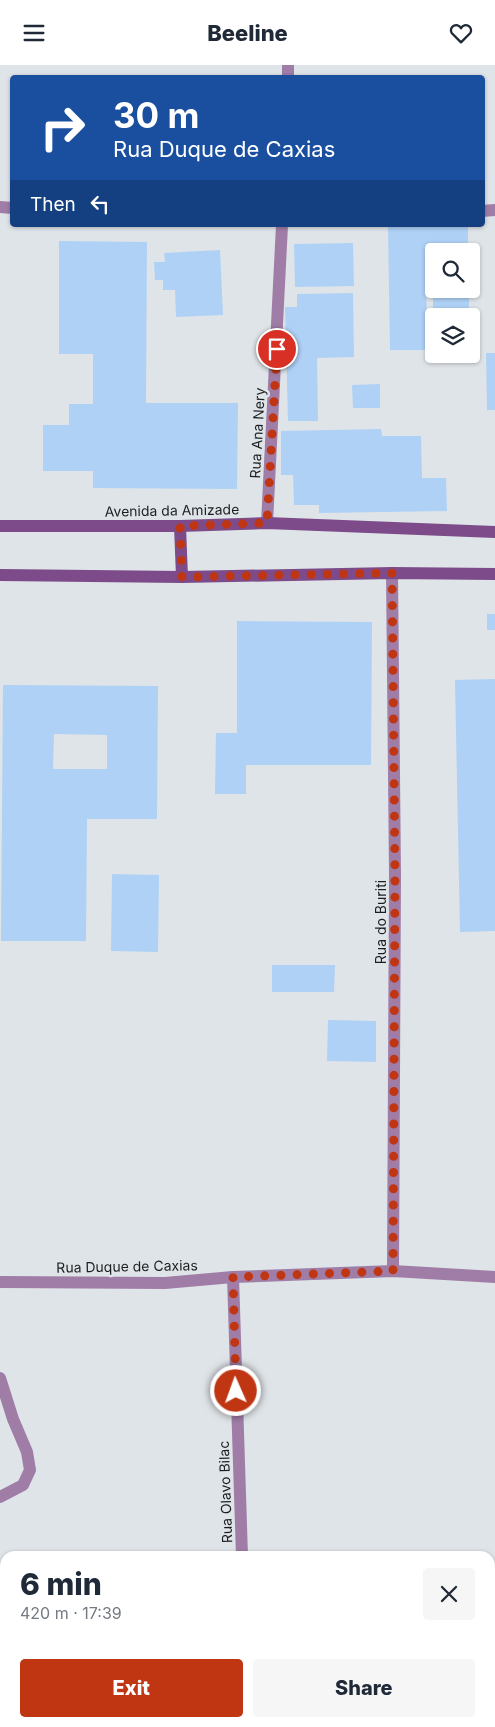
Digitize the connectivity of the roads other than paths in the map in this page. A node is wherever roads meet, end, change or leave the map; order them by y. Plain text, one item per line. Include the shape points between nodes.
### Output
1 (282, 227) edge
2 (267, 523) junction
3 (0, 526) edge
4 (180, 526) junction
5 (495, 532) edge
6 (392, 573) junction
7 (495, 574) edge
8 (0, 575) edge
9 (182, 577) junction
10 (393, 1271) junction
11 (233, 1277) junction
12 (495, 1277) edge
13 (0, 1282) edge
14 (0, 1378) edge
15 (0, 1497) edge
16 (242, 1551) edge

1 - 2 street, Rua Ana Nery
2 - 4 main road, Avenida da Amizade
2 - 5 main road, Avenida da Amizade
3 - 4 main road, Avenida da Amizade
4 - 9 main road
6 - 7 main road
6 - 9 main road
6 - 10 street, Rua do Buriti via 395,875
8 - 9 main road
10 - 11 street, Rua Duque de Caxias
10 - 12 street, Rua Duque de Caxias
11 - 13 street, Rua Duque de Caxias via 165,1283
11 - 16 street, Rua Olavo Bilac
14 - 15 street via 27,1452 30,1470 23,1485

